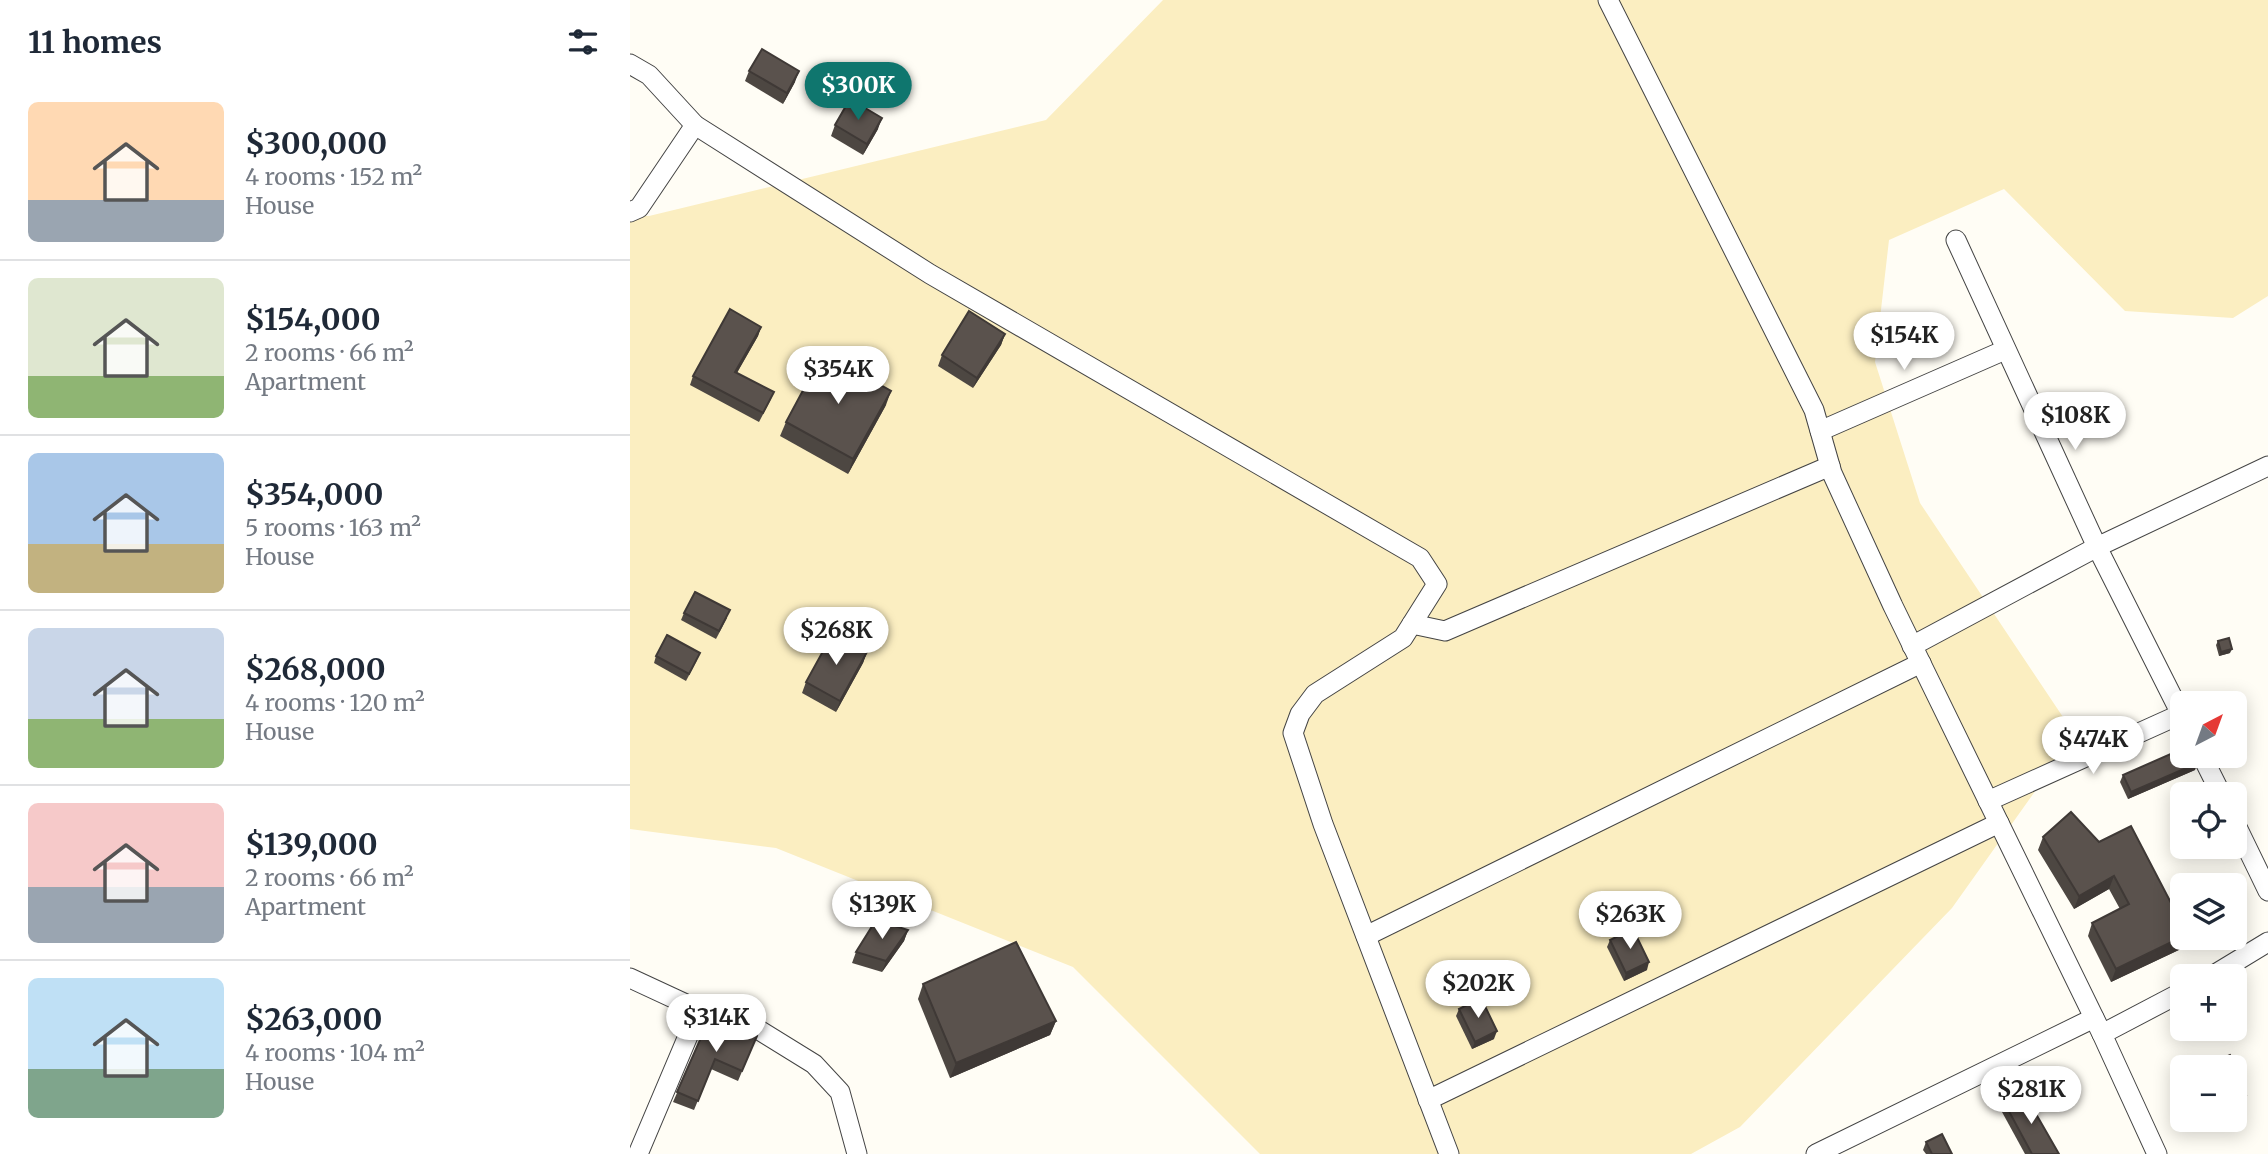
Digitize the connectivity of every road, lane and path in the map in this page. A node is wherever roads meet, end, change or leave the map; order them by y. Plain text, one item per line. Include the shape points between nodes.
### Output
1 (1608, 0) edge
2 (630, 64) edge
3 (695, 125) junction
4 (630, 212) edge
5 (1956, 240) dead end
6 (2005, 350) junction
7 (1820, 431) junction
8 (1830, 466) junction
9 (2268, 466) edge
10 (2097, 547) junction
11 (1412, 624) junction
12 (1917, 655) junction
13 (2170, 691) edge
14 (2170, 720) edge
15 (1988, 802) junction
16 (1999, 823) junction
17 (2247, 848) edge
18 (2268, 891) edge
19 (1366, 936) junction
20 (2268, 942) edge
21 (2232, 964) edge
22 (630, 978) edge
23 (2170, 997) edge
24 (699, 1010) junction
25 (2098, 1026) junction
26 (1428, 1100) junction
27 (638, 1154) edge
28 (857, 1154) edge
29 (1449, 1154) edge
30 (1816, 1154) edge
31 (2157, 1154) edge

1 - 7 street via 1814,410
2 - 3 street via 649,75
3 - 4 street via 639,208
3 - 11 street via 930,274 1420,558 1437,584
5 - 6 street
6 - 7 street
6 - 10 street
7 - 8 street
8 - 11 street via 1445,631
8 - 12 street
9 - 10 street
10 - 12 street
10 - 13 street
11 - 19 street via 1403,638 1315,694 1293,733
12 - 15 street
12 - 19 street
14 - 15 street
15 - 16 street
16 - 25 street
16 - 26 street
17 - 18 street
19 - 26 street
20 - 21 street
22 - 24 street
23 - 25 street
24 - 27 street
24 - 28 street via 751,1025 814,1064 840,1092
25 - 30 street
25 - 31 street
26 - 29 street

